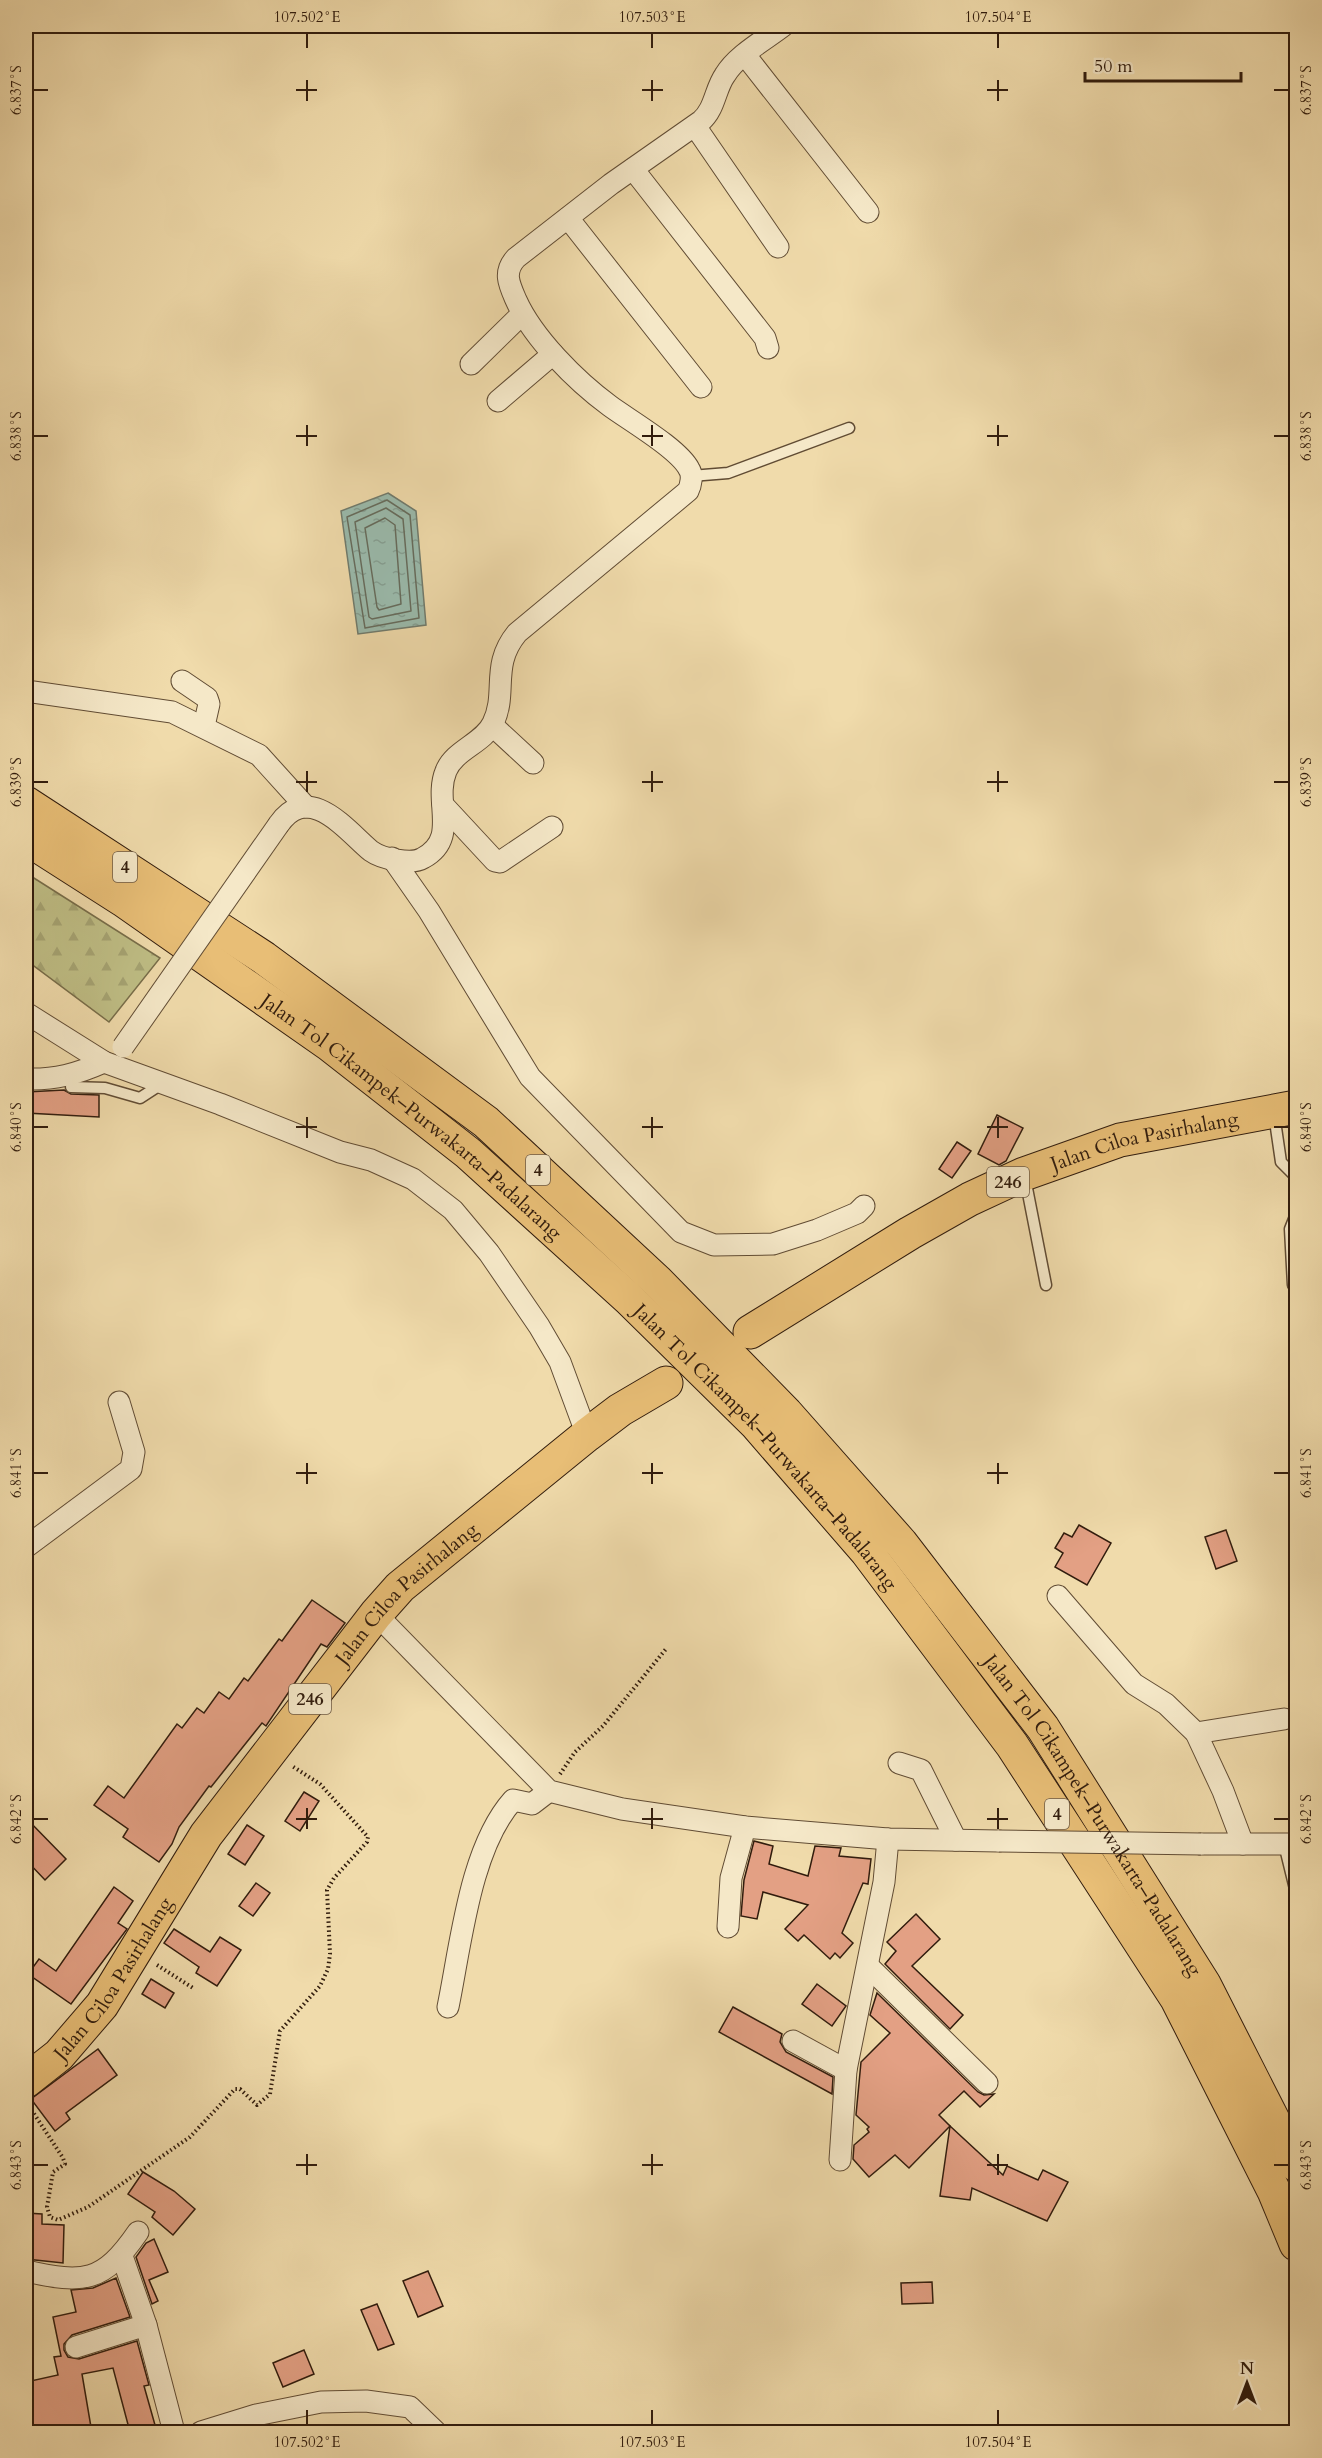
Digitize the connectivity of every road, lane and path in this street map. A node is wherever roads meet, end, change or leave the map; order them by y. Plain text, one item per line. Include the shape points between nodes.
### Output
1 (783, 26) edge
2 (745, 55) junction
3 (695, 126) junction
4 (633, 169) junction
5 (868, 212) dead end
6 (568, 218) junction
7 (778, 248) dead end
8 (522, 314) junction
9 (768, 348) dead end
10 (553, 354) junction
11 (471, 364) dead end
12 (701, 387) dead end
13 (498, 401) dead end
14 (849, 428) dead end
15 (691, 476) junction
16 (182, 681) dead end
17 (33, 692) dead end
18 (204, 726) junction
19 (493, 726) junction
20 (533, 763) dead end
21 (26, 802) edge
22 (443, 805) junction
23 (306, 807) junction
24 (552, 827) dead end
25 (26, 838) edge
26 (392, 858) junction
27 (26, 1013) edge
28 (113, 1058) junction
29 (26, 1079) edge
30 (163, 1083) junction
31 (71, 1087) dead end
32 (1288, 1110) edge
33 (1024, 1174) junction
34 (1296, 1177) edge
35 (864, 1206) dead end
36 (1296, 1214) edge
37 (1046, 1285) dead end
38 (1293, 1285) dead end
39 (750, 1332) dead end
40 (666, 1383) dead end
41 (119, 1402) dead end
42 (587, 1435) junction
43 (26, 1546) edge
44 (1058, 1596) dead end
45 (376, 1614) junction
46 (666, 1649) dead end
47 (1284, 1719) dead end
48 (1196, 1733) junction
49 (270, 1751) junction
50 (899, 1763) dead end
51 (549, 1791) junction
52 (745, 1827) junction
53 (888, 1839) junction
54 (956, 1840) junction
55 (1243, 1844) junction
56 (1290, 1844) edge
57 (1296, 1893) edge
58 (728, 1927) dead end
59 (136, 1952) junction
60 (868, 1966) junction
61 (193, 1988) dead end
62 (448, 2007) dead end
63 (793, 2041) dead end
64 (846, 2070) junction
65 (26, 2081) edge
66 (987, 2084) dead end
67 (26, 2100) edge
68 (840, 2160) dead end
69 (1296, 2165) edge
70 (138, 2232) dead end
71 (1296, 2244) edge
72 (122, 2256) junction
73 (26, 2271) edge
74 (146, 2325) junction
75 (76, 2347) dead end
76 (174, 2433) edge
77 (201, 2433) edge
78 (436, 2433) edge

1 - 2 street
2 - 3 street via 724,75 707,116
2 - 5 street
3 - 4 street
3 - 7 street
4 - 6 street
4 - 9 street via 765,338
6 - 8 street via 510,265 509,284
6 - 12 street
8 - 10 street
8 - 11 street
10 - 13 street
10 - 15 street via 608,405 650,433 689,468
14 - 15 lane via 728,472
15 - 19 street via 682,499 513,638 500,666
16 - 18 street via 207,698
17 - 18 street via 172,712
18 - 23 street via 259,755
19 - 20 street
19 - 22 street via 458,756 446,772
21 - 69 main road, Jalan Tol Cikampek–Purwakarta–Padalarang / 4 via 264,958 486,1122 657,1281 786,1413 901,1543 1043,1728 1204,1984
22 - 24 street via 495,861 500,862
22 - 26 street via 443,837 437,848 422,860
23 - 26 street via 326,813 348,827 372,852
23 - 28 street, bridge via 289,812 279,824
25 - 71 main road, Jalan Tol Cikampek–Purwakarta–Padalarang / 4 via 123,900 330,1045 468,1153 629,1299 756,1424 867,1552 1018,1755 1177,1999 1274,2191
26 - 35 street via 429,911 530,1077 681,1232 714,1245 773,1244 816,1230
27 - 28 street
28 - 29 street via 75,1075
28 - 30 street
30 - 31 lane via 140,1098 105,1088
30 - 42 street via 340,1152 371,1160 412,1179 453,1210 489,1253 539,1326 560,1362
32 - 33 main road, Jalan Ciloa Pasirhalang / 246 via 1120,1140
32 - 34 lane via 1281,1162
33 - 37 lane
33 - 39 main road, Jalan Ciloa Pasirhalang / 246 via 910,1233
36 - 38 lane via 1290,1229
40 - 42 main road, Jalan Ciloa Pasirhalang / 246
41 - 43 street via 134,1452 131,1469
42 - 45 main road, Jalan Ciloa Pasirhalang / 246 via 421,1569
44 - 48 street via 1134,1684 1166,1704
45 - 49 main road, Jalan Ciloa Pasirhalang / 246
45 - 51 street
46 - 51 path via 603,1726 575,1752
47 - 48 street
48 - 55 street
49 - 59 main road, Jalan Ciloa Pasirhalang / 246 via 206,1835
49 - 67 path via 320,1784 368,1837 327,1890 328,1969 320,1986 280,2031 270,2094 257,2105 235,2089 190,2137 88,2207 58,2220 50,2217 47,2207 53,2172 65,2164
50 - 54 street via 921,1770
51 - 52 street via 622,1809
51 - 62 street via 532,1804 513,1800 483,1847
52 - 53 street
52 - 58 street via 731,1878
53 - 54 street
53 - 60 street
54 - 55 street, bridge
55 - 56 street
56 - 57 lane
59 - 61 path
59 - 65 main road, Jalan Ciloa Pasirhalang / 246 via 92,2018 59,2055
60 - 64 street
60 - 66 street
63 - 64 street
64 - 68 street
70 - 72 street
72 - 73 street via 111,2266 83,2279
72 - 74 street
74 - 75 street
74 - 76 street
77 - 78 street via 256,2415 321,2402 366,2401 410,2408

